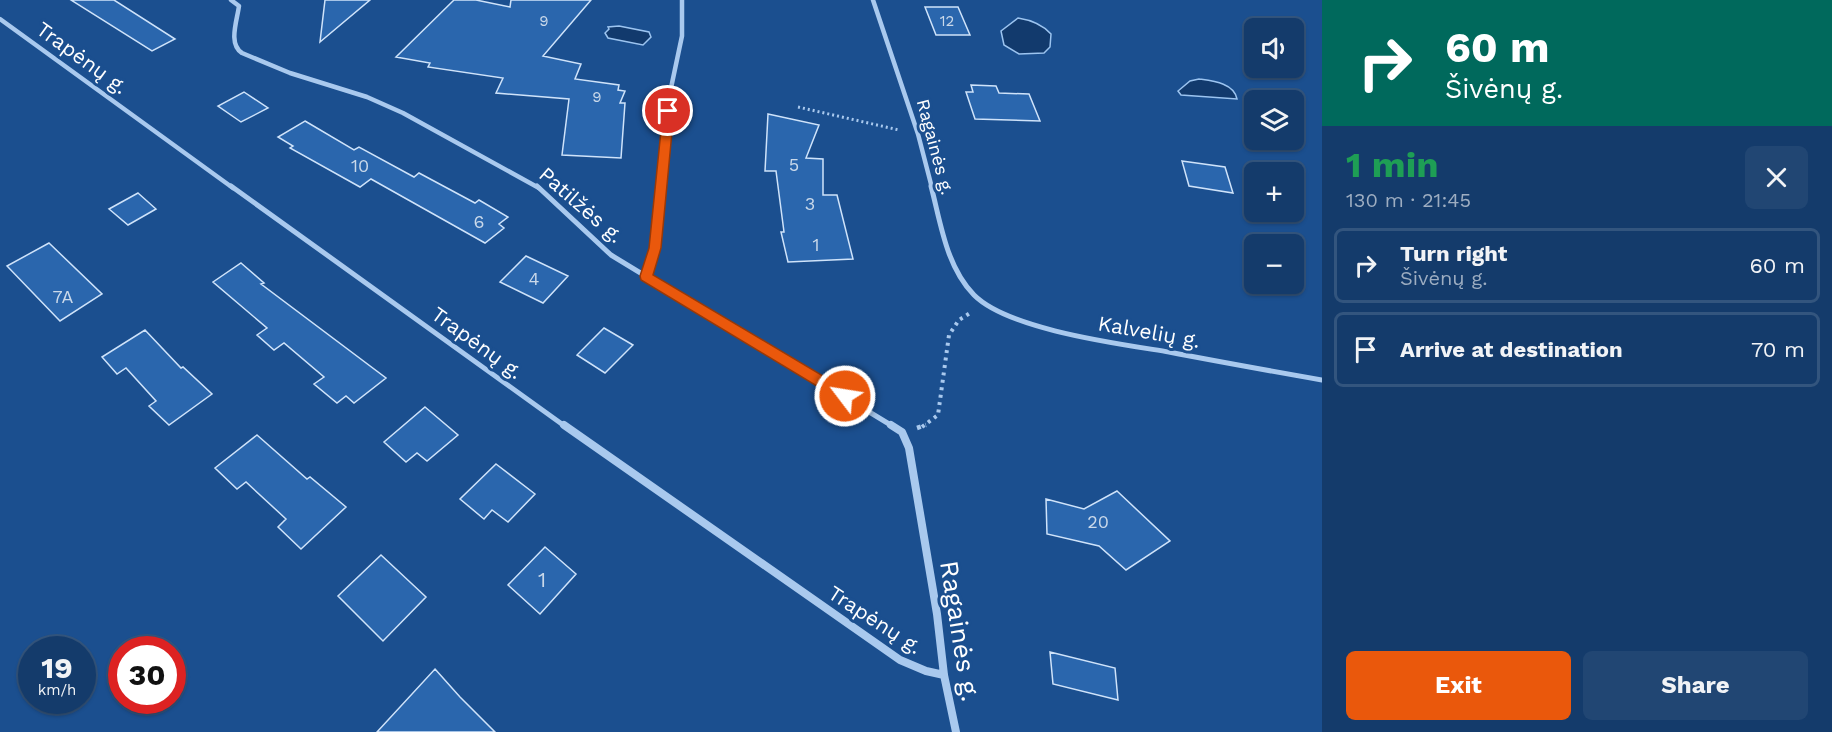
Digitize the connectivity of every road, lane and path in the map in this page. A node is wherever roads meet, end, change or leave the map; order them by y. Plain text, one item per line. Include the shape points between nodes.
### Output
1 (231, 0) edge
2 (682, 0) edge
3 (873, 0) edge
4 (0, 19) edge
5 (798, 106) dead end
6 (918, 134) junction
7 (646, 276) junction
8 (976, 297) joint
9 (985, 302) junction
10 (1322, 380) edge
11 (902, 432) junction
12 (944, 675) junction
13 (956, 732) edge

1 - 7 street, Patilžės g. via 239,6 234,43 242,53 403,113 532,182 611,255
2 - 7 street via 682,36 671,88 655,248
3 - 6 street, Ragainės g.
4 - 12 street, Trapėnų g. via 490,374 900,660
5 - 6 path
6 - 8 street, Ragainės g. via 948,252 959,277
7 - 11 street, Patilžės g.
8 - 9 street, Kalvelių g.
9 - 10 street, Kalvelių g. via 1030,324 1073,335
9 - 11 path via 959,320 949,335 938,415 925,426
11 - 12 street, Ragainės g. via 909,448
12 - 13 street, Ragainės g.

